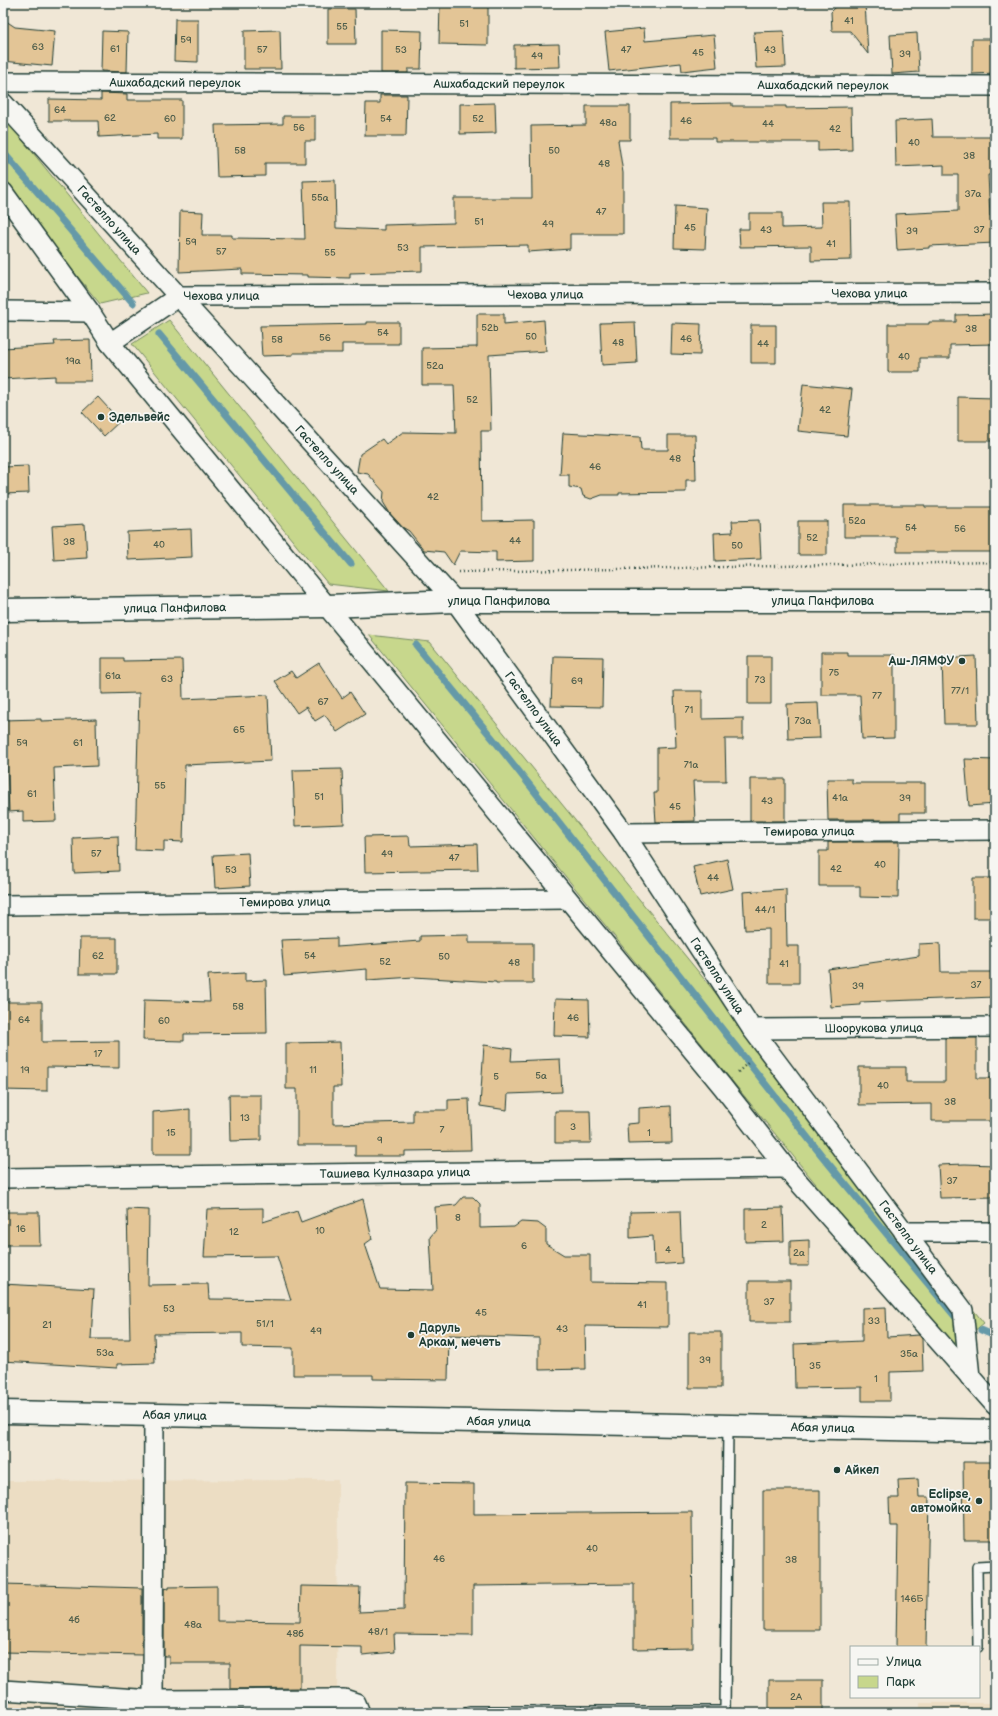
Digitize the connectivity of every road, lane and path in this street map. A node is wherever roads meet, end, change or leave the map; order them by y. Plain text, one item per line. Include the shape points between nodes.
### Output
1 (3, 82) edge
2 (995, 86) edge
3 (3, 103) edge
4 (3, 192) edge
5 (995, 293) edge
6 (179, 296) junction
7 (3, 311) edge
8 (90, 312) junction
9 (110, 343) junction
10 (995, 562) edge
11 (429, 572) junction
12 (454, 601) junction
13 (995, 601) edge
14 (328, 606) junction
15 (3, 610) edge
16 (995, 830) edge
17 (624, 833) junction
18 (567, 898) junction
19 (3, 905) edge
20 (995, 1026) edge
21 (752, 1029) junction
22 (766, 1047) junction
23 (722, 1086) junction
24 (786, 1168) junction
25 (3, 1178) edge
26 (904, 1232) junction
27 (995, 1232) edge
28 (970, 1377) junction
29 (995, 1405) edge
30 (3, 1412) edge
31 (154, 1414) junction
32 (728, 1426) junction
33 (995, 1431) edge
34 (995, 1566) edge
35 (978, 1646) edge
36 (3, 1690) edge
37 (153, 1700) junction
38 (469, 1711) dead end
39 (360, 1713) edge

1 - 2 street, Ашхабадский переулок
3 - 6 street, Гастелло улица
4 - 8 street
5 - 6 street, Чехова улица
6 - 9 street, Чехова улица
6 - 11 street, Гастелло улица
7 - 8 street
8 - 9 street
9 - 14 street
10 - 11 path
11 - 12 street, Гастелло улица
12 - 13 street, улица Панфилова
12 - 14 street, улица Панфилова
12 - 17 street, Гастелло улица
14 - 15 street, улица Панфилова
14 - 18 street
16 - 17 street, Темирова улица
17 - 21 street, Гастелло улица
18 - 19 street, Темирова улица
18 - 23 street
20 - 21 street, Шоорукова улица
21 - 22 street, Гастелло улица
22 - 23 path
22 - 26 street, Гастелло улица
23 - 24 street
24 - 25 street, Ташиева Кулназара улица
24 - 28 street
26 - 27 street
26 - 28 street, Гастелло улица via 963,1310
28 - 29 street
30 - 31 street, Абая улица
31 - 32 street, Абая улица
31 - 37 street
32 - 33 street, Абая улица
32 - 38 lane via 725,1711
34 - 35 lane via 977,1567
36 - 37 street
37 - 39 street via 344,1699 356,1703

